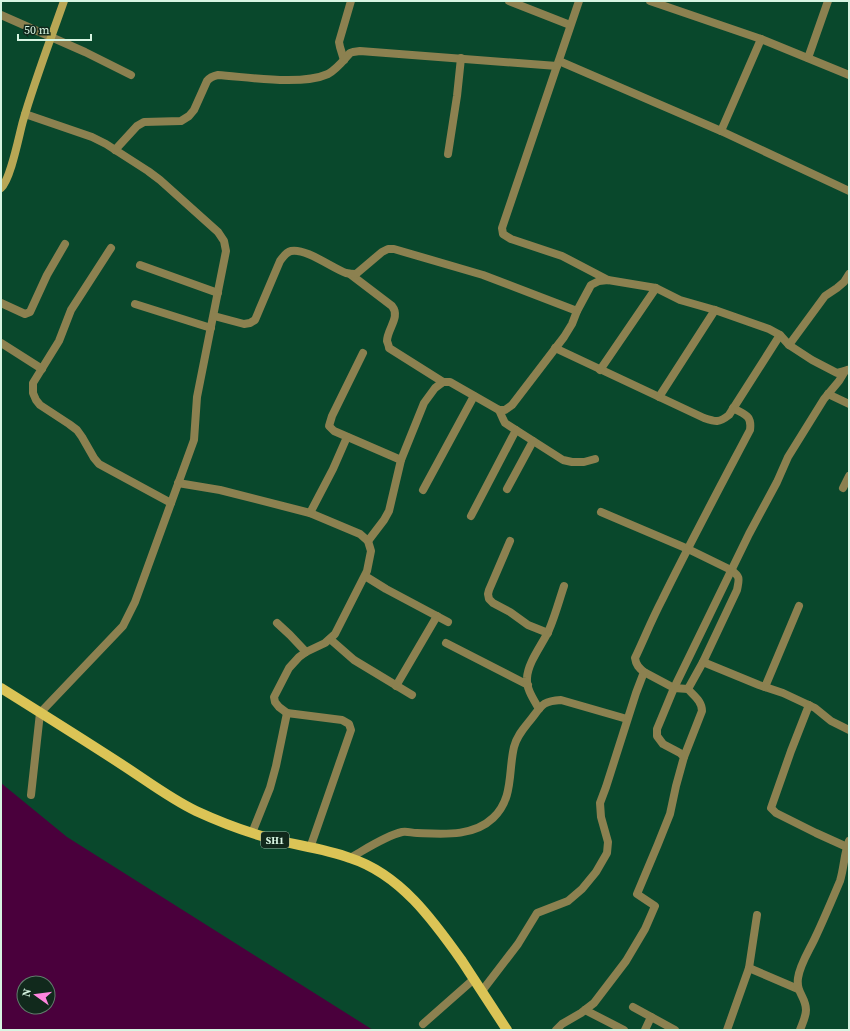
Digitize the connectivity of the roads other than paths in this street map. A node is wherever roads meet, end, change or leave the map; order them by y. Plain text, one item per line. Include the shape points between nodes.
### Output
1 (64, 1) edge
2 (351, 1) edge
3 (509, 1) edge
4 (578, 1) edge
5 (650, 1) edge
6 (828, 1) edge
7 (1, 15) edge
8 (570, 25) junction
9 (51, 38) junction
10 (761, 39) junction
11 (461, 58) junction
12 (808, 58) junction
13 (344, 60) junction
14 (558, 63) junction
15 (131, 75) dead end
16 (849, 75) edge
17 (25, 114) junction
18 (721, 131) junction
19 (115, 150) junction
20 (448, 154) dead end
21 (2, 186) edge
22 (849, 191) edge
23 (65, 244) dead end
24 (111, 248) dead end
25 (140, 265) dead end
26 (350, 274) junction
27 (849, 274) edge
28 (608, 280) junction
29 (656, 288) junction
30 (218, 293) junction
31 (1, 303) edge
32 (135, 304) dead end
33 (715, 310) junction
34 (577, 311) junction
35 (214, 316) junction
36 (212, 328) junction
37 (780, 335) junction
38 (1, 343) edge
39 (789, 345) junction
40 (555, 348) junction
41 (363, 353) dead end
42 (42, 369) junction
43 (600, 370) junction
44 (847, 370) edge
45 (443, 382) junction
46 (828, 394) junction
47 (474, 396) junction
48 (659, 397) junction
49 (849, 404) edge
50 (733, 408) junction
51 (499, 410) junction
52 (516, 430) junction
53 (347, 437) junction
54 (533, 441) junction
55 (595, 459) dead end
56 (401, 460) junction
57 (849, 476) edge
58 (178, 483) junction
59 (843, 488) dead end
60 (507, 489) dead end
61 (423, 490) dead end
62 (171, 502) junction
63 (601, 512) dead end
64 (310, 513) junction
65 (471, 516) dead end
66 (368, 541) junction
67 (510, 541) dead end
68 (688, 548) junction
69 (732, 570) junction
70 (365, 576) junction
71 (564, 586) dead end
72 (800, 606) dead end
73 (437, 616) junction
74 (448, 622) dead end
75 (277, 623) dead end
76 (548, 633) junction
77 (330, 639) junction
78 (446, 643) dead end
79 (306, 652) junction
80 (703, 662) junction
81 (644, 672) junction
82 (528, 685) junction
83 (396, 686) junction
84 (765, 687) junction
85 (1, 688) edge
86 (674, 688) junction
87 (688, 689) junction
88 (412, 695) dead end
89 (809, 705) junction
90 (539, 710) junction
91 (40, 713) junction
92 (287, 713) junction
93 (627, 719) junction
94 (849, 730) edge
95 (684, 757) junction
96 (31, 795) dead end
97 (252, 833) junction
98 (848, 844) edge
99 (310, 848) junction
100 (350, 858) junction
101 (845, 877) edge
102 (757, 915) dead end
103 (749, 968) junction
104 (474, 979) junction
105 (798, 988) junction
106 (482, 991) junction
107 (633, 1007) dead end
108 (586, 1010) junction
109 (651, 1017) junction
110 (423, 1024) dead end
111 (728, 1028) edge
112 (670, 1029) edge
113 (507, 1030) edge
114 (556, 1030) edge
115 (624, 1030) edge
116 (645, 1030) edge
117 (737, 1030) edge
118 (800, 1030) edge

1 - 9 street
2 - 13 street via 339,42
3 - 8 street
4 - 8 street
5 - 10 street
6 - 12 street
7 - 9 street
8 - 14 street
9 - 15 street
9 - 17 street
10 - 12 street
10 - 18 street
11 - 13 street via 360,51 353,52
11 - 14 street
11 - 20 street via 458,96
12 - 16 street
13 - 19 street via 329,73 309,79 214,76 207,82 189,116 182,121 144,122
14 - 18 street
14 - 28 street via 502,228 503,234 562,256
17 - 19 street via 92,137
17 - 21 street via 9,172
18 - 22 street
19 - 30 street via 154,175 218,232 224,241 226,251
23 - 31 street via 30,312 25,314
24 - 42 street via 71,310 59,341
25 - 30 street
26 - 34 street via 356,274 382,252 394,249 482,275
26 - 35 street via 301,252 292,251 286,253 280,261 255,320 244,324
26 - 45 street via 395,310 387,341 389,348
27 - 39 street via 838,288 825,296
28 - 29 street
28 - 34 street via 591,285
29 - 33 street via 680,300
29 - 43 street
30 - 35 street
32 - 36 street
33 - 37 street
33 - 48 street
34 - 40 street via 572,324
35 - 36 street
36 - 58 street via 197,397 194,440
37 - 39 street
37 - 50 street
38 - 42 street
39 - 44 street via 837,372
40 - 43 street
40 - 51 street via 512,405 506,410
41 - 53 street via 329,426
42 - 62 street via 33,383 32,393 40,405 77,430 99,464
43 - 48 street
44 - 46 street
45 - 47 street via 450,382
45 - 56 street via 424,403
46 - 49 street
46 - 69 street via 788,457
47 - 51 street
47 - 61 street
48 - 50 street via 715,422 729,415
50 - 68 street via 748,417 751,423 750,430
51 - 52 street via 505,423
52 - 54 street
52 - 65 street
53 - 56 street
53 - 64 street
54 - 55 street via 563,460 584,462
54 - 60 street
56 - 66 street via 389,511
57 - 59 street
58 - 62 street
58 - 64 street via 220,490
62 - 91 street via 135,602 123,626
63 - 68 street
64 - 66 street via 360,534
66 - 70 street via 371,551
67 - 76 street via 489,590 489,599 528,625
68 - 69 street
68 - 81 street via 635,658
69 - 80 street via 739,579 737,590
69 - 86 street
70 - 73 street
70 - 77 street via 343,622
71 - 76 street
72 - 84 street
73 - 74 street
73 - 83 street
75 - 79 street
76 - 82 street via 529,668
77 - 79 street
77 - 83 street via 354,660
78 - 82 street
79 - 92 street via 289,668 274,697 279,707
80 - 84 street
80 - 87 street
81 - 86 street
81 - 93 street
82 - 90 street
83 - 88 street
84 - 89 street
85 - 91 main road, SH1
86 - 87 street
86 - 95 street via 657,729 657,736 662,744 680,752
87 - 95 street via 699,700 702,711
89 - 94 street
89 - 98 street via 771,808 816,833
90 - 93 street via 550,700 561,700
90 - 100 street via 520,734 515,745 509,790 504,804 493,818 479,828 459,833 404,832 390,836
91 - 96 street
91 - 97 main road, SH1 via 164,793 213,819
92 - 97 street via 270,788
92 - 99 street via 342,720 349,724 351,730
93 - 106 street via 600,803 608,842 607,853 582,889 568,901 537,913 518,944
95 - 108 street via 670,814 637,894 656,906 626,961
97 - 99 main road, SH1
98 - 101 street via 843,864
99 - 100 main road, SH1
100 - 104 main road, SH1 via 369,865 406,893 439,930
101 - 105 street via 800,970
102 - 103 street
103 - 105 street
103 - 111 street
104 - 106 main road, SH1
104 - 110 street
105 - 118 street via 806,1009
106 - 113 main road, SH1
107 - 109 street
108 - 114 street
108 - 115 street
109 - 112 street
109 - 116 street
111 - 117 street

